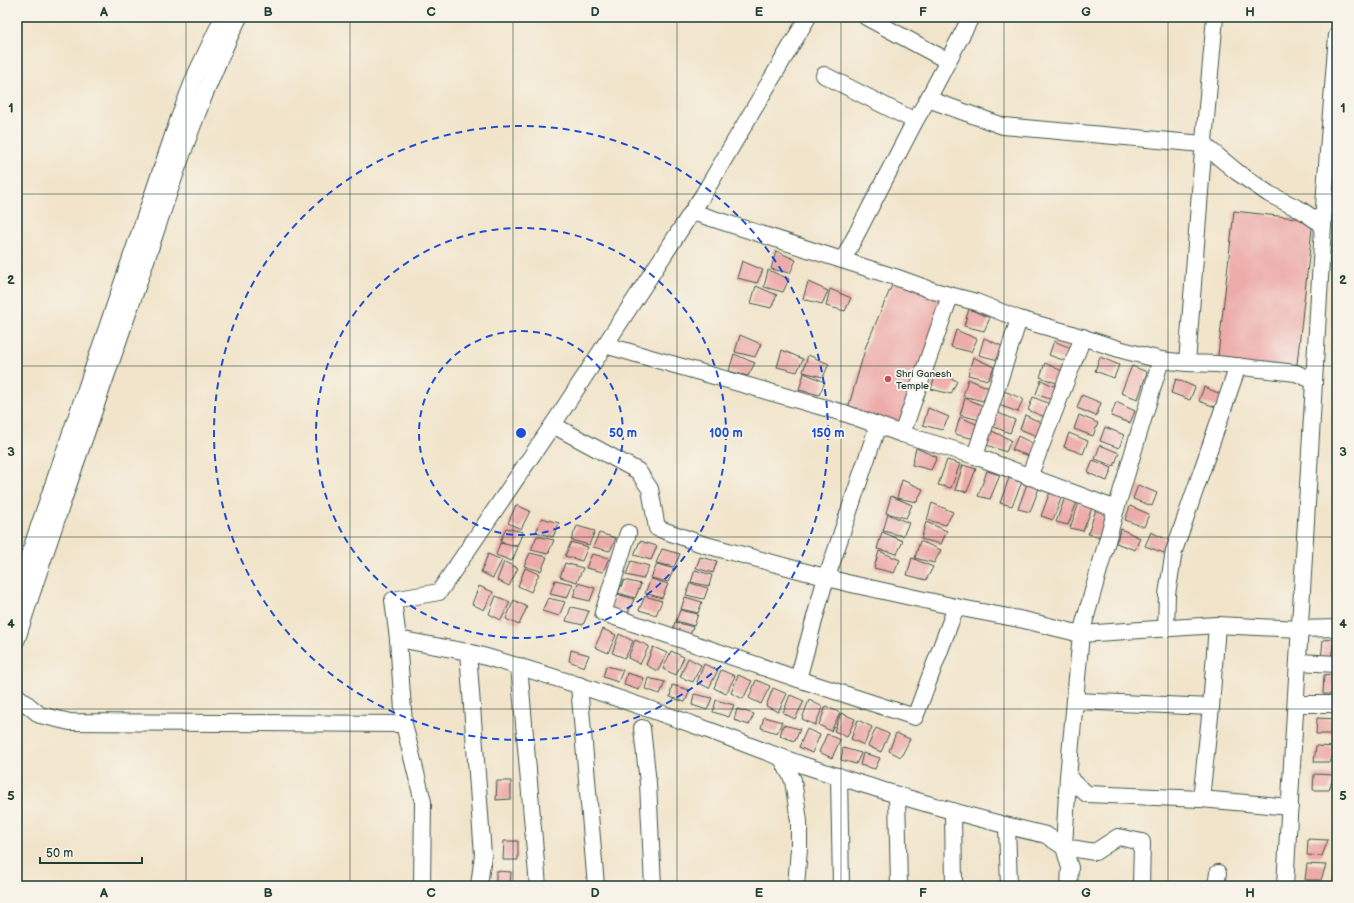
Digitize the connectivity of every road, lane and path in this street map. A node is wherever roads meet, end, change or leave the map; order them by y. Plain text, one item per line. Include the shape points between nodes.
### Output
1 (223, 17) edge
2 (239, 17) edge
3 (867, 17) edge
4 (971, 17) edge
5 (1215, 17) edge
6 (805, 19) edge
7 (1337, 35) edge
8 (948, 61) junction
9 (824, 75) dead end
10 (928, 99) junction
11 (915, 121) junction
12 (1203, 144) junction
13 (692, 212) junction
14 (1323, 225) junction
15 (843, 260) junction
16 (950, 296) junction
17 (1019, 319) junction
18 (1083, 337) junction
19 (605, 345) junction
20 (1161, 360) junction
21 (1187, 363) junction
22 (1238, 366) junction
23 (1314, 381) junction
24 (553, 425) junction
25 (878, 425) junction
26 (902, 434) junction
27 (975, 456) junction
28 (1030, 477) junction
29 (1116, 509) junction
30 (628, 533) dead end
31 (826, 577) junction
32 (17, 590) edge
33 (956, 607) junction
34 (1217, 625) junction
35 (1166, 628) junction
36 (1337, 628) edge
37 (1300, 629) junction
38 (1081, 634) junction
39 (17, 639) edge
40 (398, 639) junction
41 (468, 652) junction
42 (1298, 662) junction
43 (1337, 664) edge
44 (520, 666) junction
45 (798, 679) junction
46 (579, 685) junction
47 (17, 696) edge
48 (1075, 701) junction
49 (1296, 704) junction
50 (1337, 704) edge
51 (1211, 707) junction
52 (404, 724) junction
53 (642, 728) dead end
54 (781, 757) junction
55 (839, 776) junction
56 (1068, 776) junction
57 (897, 795) junction
58 (1201, 799) junction
59 (1290, 807) junction
60 (953, 811) junction
61 (1007, 826) junction
62 (1064, 847) junction
63 (422, 886) edge
64 (479, 886) edge
65 (538, 886) edge
66 (596, 886) edge
67 (653, 886) edge
68 (796, 886) edge
69 (841, 886) edge
70 (899, 886) edge
71 (954, 886) edge
72 (1009, 886) edge
73 (1069, 886) edge
74 (1141, 886) edge
75 (1285, 886) edge

1 - 32 street via 179,118
2 - 39 street via 212,75 168,191
3 - 8 street
4 - 8 street
5 - 12 street
6 - 13 street
7 - 14 street
8 - 10 street
9 - 11 street
10 - 11 street
10 - 12 street via 1003,126
11 - 15 street
12 - 14 street via 1269,194 1301,210
12 - 21 street
13 - 15 street
13 - 19 street
14 - 23 street
15 - 16 street
16 - 17 street via 976,302
16 - 26 street
17 - 18 street
17 - 27 street
18 - 20 street
18 - 28 street
19 - 24 street
19 - 25 street
20 - 21 street
20 - 29 street
21 - 22 street
22 - 23 street via 1296,373
22 - 35 street via 1174,551 1167,594
23 - 37 street
24 - 31 street via 638,471 650,489 657,528 702,544
24 - 40 street via 439,592 393,600
25 - 26 street
25 - 31 street
26 - 27 street
27 - 28 street
28 - 29 street
29 - 38 street
30 - 45 street via 604,613
31 - 33 street
31 - 45 street
33 - 38 street
33 - 45 street via 915,717
34 - 35 street
34 - 37 street
34 - 51 street
35 - 38 street
36 - 37 street
37 - 42 street
38 - 48 street
40 - 41 street
40 - 52 street
41 - 44 street
41 - 64 street via 483,856
42 - 43 street
42 - 49 street
44 - 46 street
44 - 65 street
46 - 54 street
46 - 66 street
47 - 52 street via 40,715 70,722
48 - 51 street
48 - 56 street
49 - 50 street
49 - 59 street
51 - 58 street
52 - 63 street via 423,802
53 - 67 street via 648,783
54 - 55 street
54 - 68 street via 793,780 799,821
55 - 57 street
55 - 69 street
56 - 58 street via 1086,794
56 - 62 street
57 - 60 street
57 - 70 street
58 - 59 street
59 - 75 street
60 - 61 street
60 - 71 street
61 - 62 street via 1046,835
61 - 72 street
62 - 73 street via 1070,868
62 - 74 street via 1095,852 1118,837 1142,842

